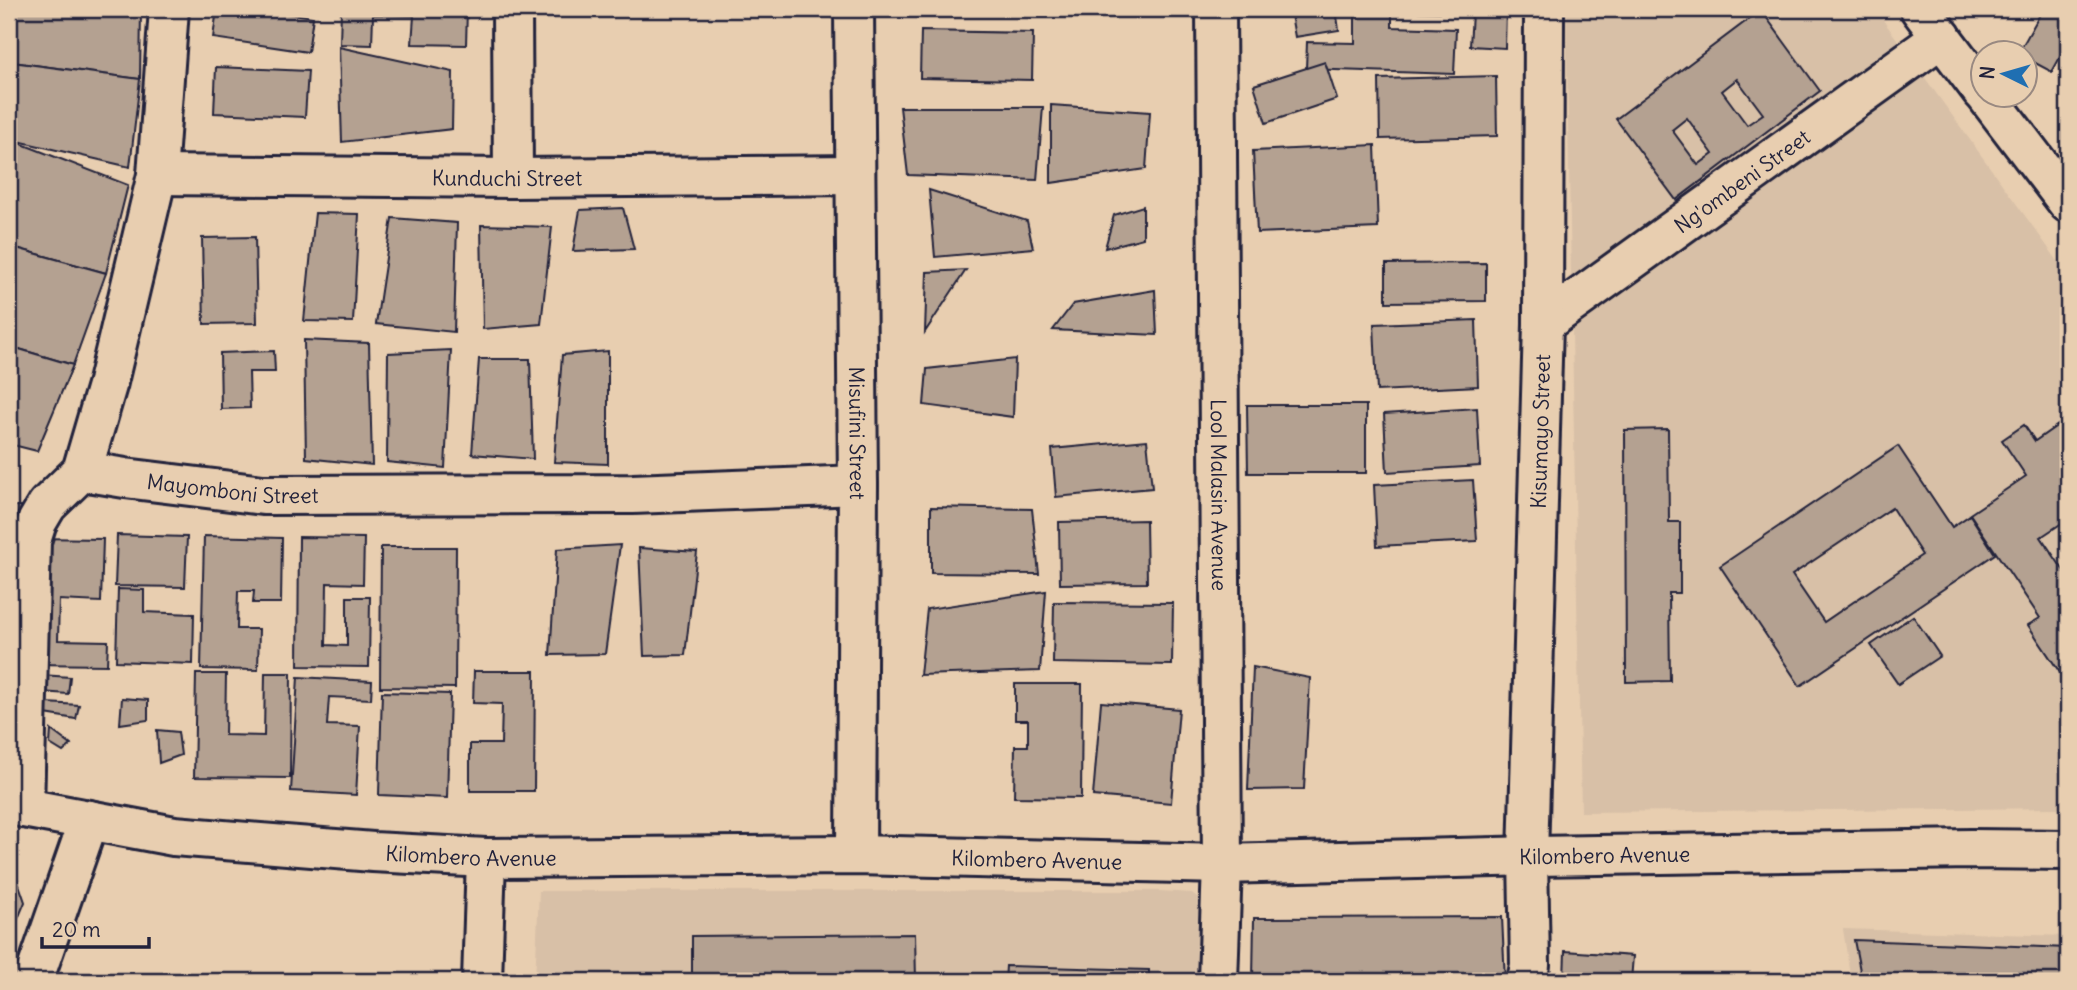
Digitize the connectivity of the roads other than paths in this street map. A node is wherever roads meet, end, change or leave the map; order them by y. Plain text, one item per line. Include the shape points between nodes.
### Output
1 (169, 9) edge
2 (512, 9) edge
3 (854, 9) edge
4 (1216, 9) edge
5 (1545, 9) edge
6 (1931, 23) edge
7 (1968, 72) edge
8 (1995, 108) edge
9 (157, 175) junction
10 (855, 175) junction
11 (513, 178) junction
12 (2068, 203) edge
13 (1543, 324) junction
14 (82, 471) junction
15 (858, 485) junction
16 (16, 805) edge
17 (89, 820) junction
18 (2068, 850) edge
19 (856, 855) junction
20 (1528, 856) junction
21 (486, 858) junction
22 (1222, 864) junction
23 (33, 981) edge
24 (482, 981) edge
25 (1218, 981) edge
26 (1527, 981) edge

1 - 9 street
2 - 11 street
3 - 10 street, Misufini Street
4 - 22 street, Lool Malasin Avenue
5 - 13 street, Kisumayo Street
6 - 7 street
6 - 13 street, Ng'ombeni Street
8 - 12 street
9 - 11 street, Kunduchi Street
9 - 14 street
10 - 11 street, Kunduchi Street
10 - 15 street, Misufini Street
13 - 20 street, Kisumayo Street
14 - 15 street, Mayomboni Street via 263,495 633,494
14 - 16 street via 47,505 31,541
15 - 19 street, Misufini Street
16 - 17 street, Kilombero Avenue
17 - 21 street, Kilombero Avenue via 174,836
17 - 23 street
18 - 20 street, Kilombero Avenue
19 - 21 street, Kilombero Avenue
19 - 22 street, Kilombero Avenue
20 - 22 street, Kilombero Avenue
20 - 26 street, Kisumayo Street
21 - 24 street
22 - 25 street, Lool Malasin Avenue

